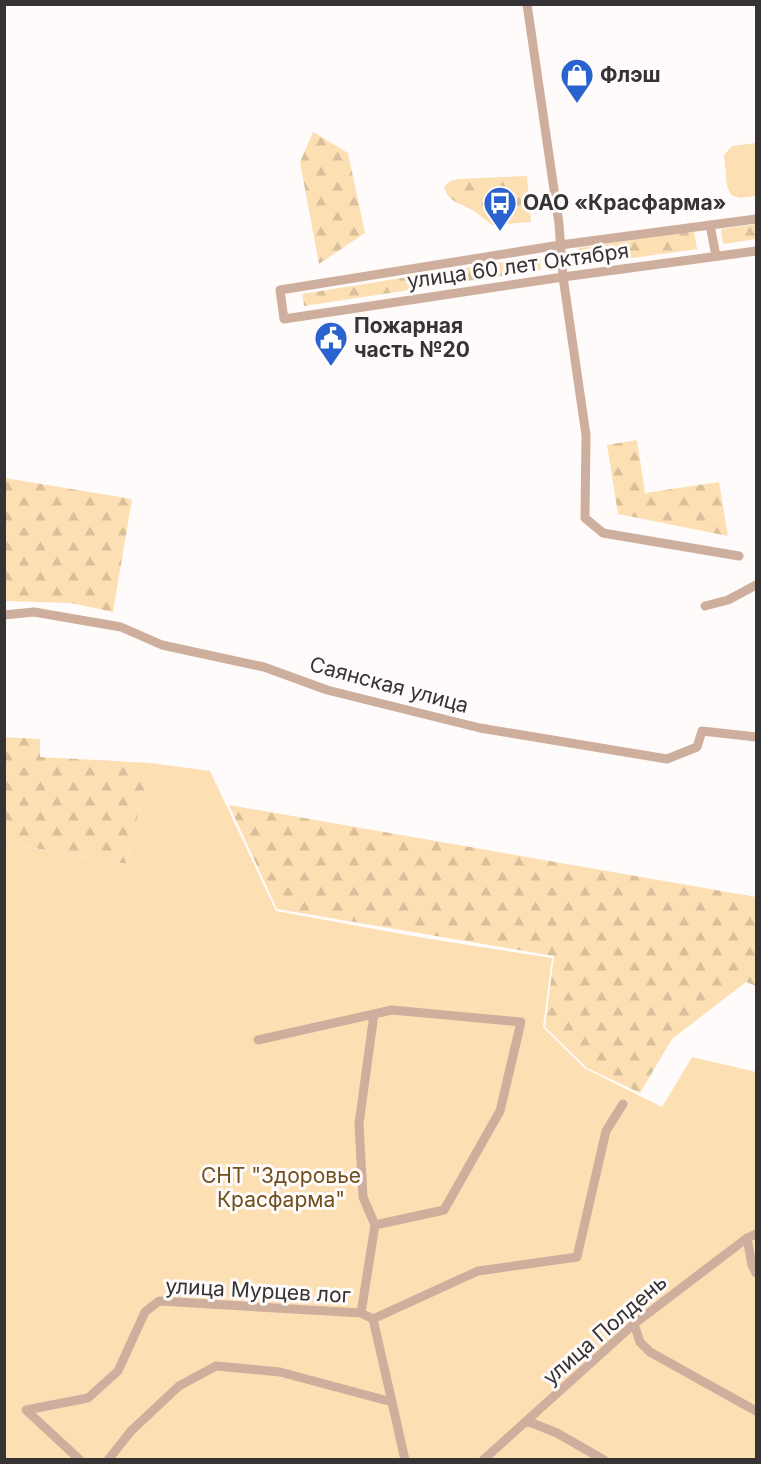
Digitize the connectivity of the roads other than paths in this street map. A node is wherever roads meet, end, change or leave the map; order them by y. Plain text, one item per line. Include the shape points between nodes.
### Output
1 (527, 4) edge
2 (756, 219) edge
3 (710, 225) junction
4 (560, 245) junction
5 (756, 250) edge
6 (716, 256) junction
7 (563, 277) junction
8 (739, 556) dead end
9 (756, 585) edge
10 (705, 606) dead end
11 (4, 615) edge
12 (756, 737) edge
13 (374, 1014) junction
14 (258, 1040) dead end
15 (623, 1104) dead end
16 (375, 1225) junction
17 (752, 1236) edge
18 (756, 1273) edge
19 (361, 1313) junction
20 (373, 1319) junction
21 (634, 1324) junction
22 (392, 1401) junction
23 (756, 1411) edge
24 (528, 1421) junction
25 (80, 1460) edge
26 (108, 1460) edge
27 (405, 1460) edge
28 (483, 1460) edge
29 (604, 1460) edge

1 - 4 street
2 - 3 street, улица 60 лет Октября
3 - 4 street, улица 60 лет Октября
3 - 6 street
4 - 7 street
4 - 7 street, улица 60 лет Октября via 280,290 284,319
5 - 6 street, улица 60 лет Октября
6 - 7 street, улица 60 лет Октября
7 - 8 street via 586,435 585,518 603,533
9 - 10 street via 728,600
11 - 12 street, Саянская улица via 34,612 121,627 162,645 264,667 327,690 480,728 667,759 697,747 702,731
13 - 14 street
13 - 16 street via 359,1124 363,1197
13 - 16 street via 392,1010 521,1022 500,1111 444,1210
15 - 20 street, улица Мурцев лог via 606,1131 577,1257 478,1271
16 - 19 street
17 - 18 street via 752,1265
17 - 21 street, улица Полдень
19 - 20 street
19 - 25 street, улица Мурцев лог via 159,1301 145,1312 118,1371 88,1398 26,1410
20 - 22 street
21 - 23 street via 640,1342 650,1352
21 - 24 street, улица Полдень
22 - 26 street via 280,1372 216,1366 179,1386 131,1431
22 - 27 street
24 - 28 street, улица Полдень
24 - 29 street

